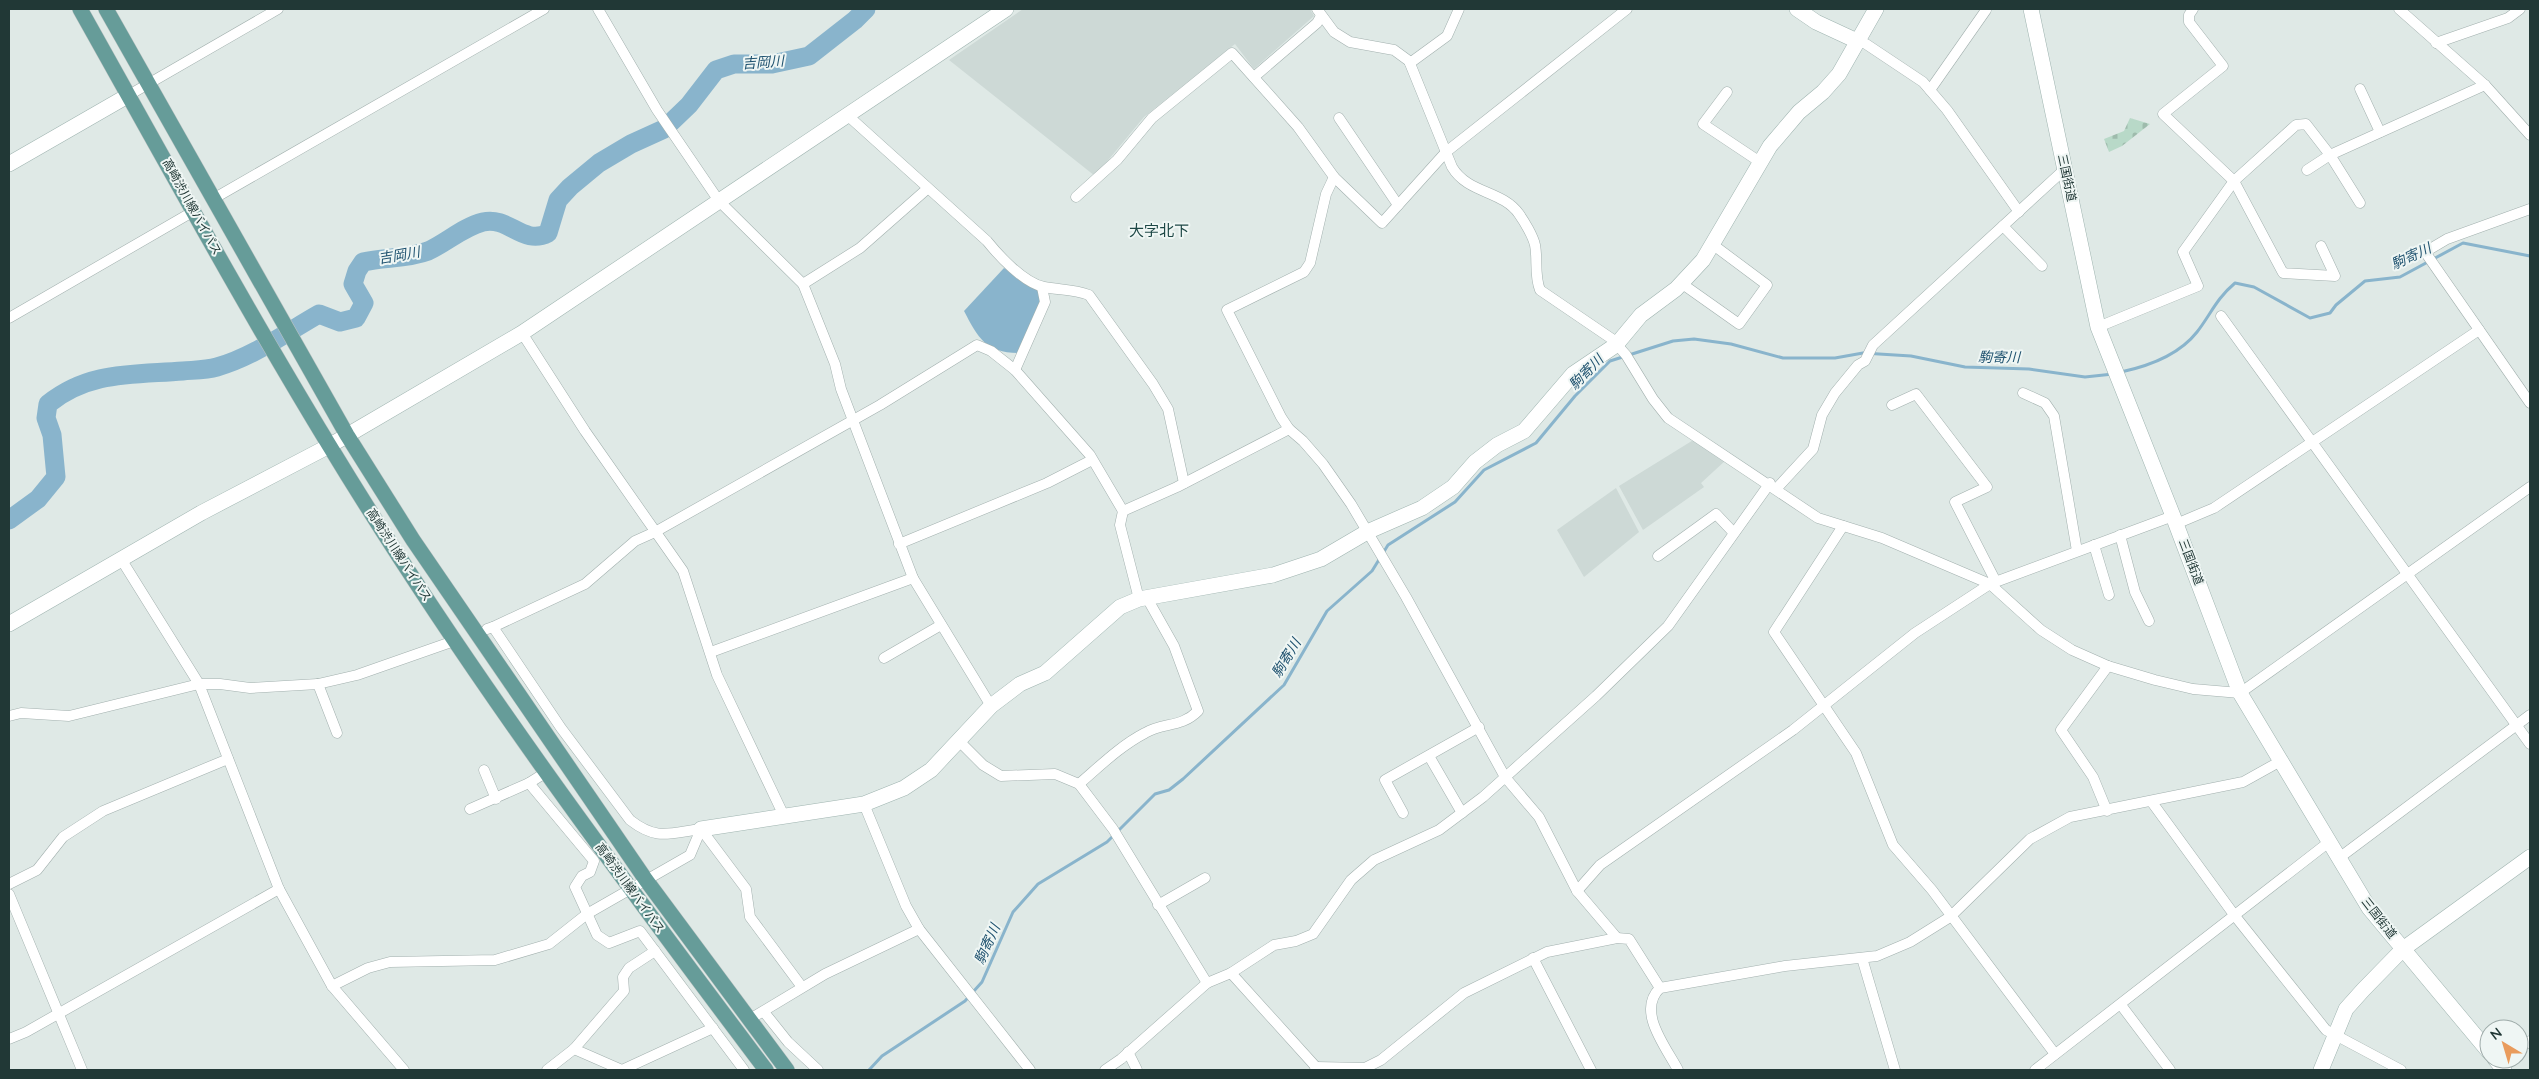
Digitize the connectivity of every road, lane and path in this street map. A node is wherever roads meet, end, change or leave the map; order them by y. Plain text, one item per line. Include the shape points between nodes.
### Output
1 (80, 9) edge
2 (106, 9) edge
3 (278, 9) edge
4 (544, 9) edge
5 (598, 9) edge
6 (1006, 9) edge
7 (1459, 9) edge
8 (1626, 9) edge
9 (1797, 9) edge
10 (1876, 9) edge
11 (2031, 9) edge
12 (2193, 9) edge
13 (2399, 9) edge
14 (2520, 9) edge
15 (1986, 10) dead end
16 (1319, 12) edge
17 (1858, 41) junction
18 (2436, 43) junction
19 (1410, 63) junction
20 (1254, 77) junction
21 (148, 83) junction
22 (2485, 85) junction
23 (2360, 89) dead end
24 (1930, 90) junction
25 (1727, 92) dead end
26 (129, 95) junction
27 (846, 114) junction
28 (1339, 118) dead end
29 (2380, 132) junction
30 (2530, 135) edge
31 (1446, 152) junction
32 (2330, 155) junction
33 (1760, 162) junction
34 (9, 164) edge
35 (2066, 169) junction
36 (2306, 170) dead end
37 (1334, 177) junction
38 (2234, 181) junction
39 (927, 189) junction
40 (1076, 197) dead end
41 (213, 199) junction
42 (719, 202) junction
43 (2360, 203) dead end
44 (1398, 205) junction
45 (2530, 209) edge
46 (194, 211) junction
47 (2019, 212) junction
48 (2003, 226) junction
49 (1712, 244) junction
50 (2321, 246) dead end
51 (2042, 266) dead end
52 (802, 284) junction
53 (1681, 284) junction
54 (1042, 287) junction
55 (2221, 316) dead end
56 (9, 318) edge
57 (2098, 327) junction
58 (2479, 330) junction
59 (522, 333) junction
60 (1616, 345) junction
61 (1015, 370) junction
62 (2023, 393) dead end
63 (2530, 403) edge
64 (1892, 405) dead end
65 (852, 419) junction
66 (1288, 429) junction
67 (347, 435) junction
68 (2313, 443) junction
69 (329, 446) junction
70 (1092, 460) junction
71 (1184, 483) junction
72 (1774, 486) junction
73 (2530, 487) edge
74 (1124, 511) junction
75 (2175, 520) junction
76 (1843, 526) junction
77 (655, 532) junction
78 (1368, 532) junction
79 (1733, 532) junction
80 (2120, 535) junction
81 (899, 544) junction
82 (2094, 545) junction
83 (2077, 551) junction
84 (1658, 556) dead end
85 (121, 559) junction
86 (2408, 574) junction
87 (913, 578) junction
88 (1990, 584) junction
89 (2109, 595) dead end
90 (1143, 599) junction
91 (2150, 621) dead end
92 (9, 624) edge
93 (941, 625) junction
94 (493, 627) junction
95 (476, 634) junction
96 (454, 641) junction
97 (711, 652) junction
98 (884, 658) dead end
99 (2108, 666) junction
100 (199, 684) junction
101 (318, 684) junction
102 (2240, 693) junction
103 (1826, 705) junction
104 (991, 706) junction
105 (2530, 715) edge
106 (9, 716) edge
107 (2517, 726) junction
108 (1479, 727) junction
109 (337, 734) dead end
110 (958, 740) junction
111 (2530, 744) edge
112 (1429, 756) junction
113 (228, 759) junction
114 (2279, 762) junction
115 (484, 770) dead end
116 (545, 773) junction
117 (1505, 777) junction
118 (529, 783) junction
119 (1079, 784) junction
120 (496, 799) junction
121 (2151, 801) junction
122 (864, 804) junction
123 (470, 809) dead end
124 (2107, 811) junction
125 (1403, 813) dead end
126 (1462, 814) junction
127 (784, 816) junction
128 (701, 829) junction
129 (2329, 842) junction
130 (2530, 857) edge
131 (2339, 858) junction
132 (1205, 878) dead end
133 (646, 880) junction
134 (9, 884) edge
135 (630, 888) junction
136 (279, 889) junction
137 (1577, 891) junction
138 (9, 894) edge
139 (1158, 905) junction
140 (587, 914) junction
141 (2235, 916) junction
142 (1950, 917) junction
143 (919, 929) junction
144 (1617, 938) junction
145 (2403, 949) junction
146 (655, 951) junction
147 (1533, 958) junction
148 (1862, 958) junction
149 (1231, 972) junction
150 (1207, 983) junction
151 (332, 986) junction
152 (802, 987) junction
153 (1660, 988) junction
154 (2121, 1005) junction
155 (59, 1012) junction
156 (764, 1012) junction
157 (750, 1019) junction
158 (713, 1028) junction
159 (2334, 1034) junction
160 (9, 1039) edge
161 (2479, 1039) edge
162 (574, 1049) junction
163 (1128, 1052) junction
164 (2055, 1054) junction
165 (1315, 1069) edge
166 (82, 1070) edge
167 (404, 1070) edge
168 (547, 1070) edge
169 (744, 1070) edge
170 (766, 1070) edge
171 (787, 1070) edge
172 (818, 1070) edge
173 (1030, 1070) edge
174 (1105, 1070) edge
175 (1137, 1070) edge
176 (1592, 1070) edge
177 (1678, 1070) edge
178 (1895, 1070) edge
179 (2035, 1070) edge
180 (2170, 1070) edge
181 (2321, 1070) edge
182 (2401, 1070) edge

1 - 26 main road, 高崎渋川線バイパス
2 - 21 main road, 高崎渋川線バイパス
3 - 21 street
4 - 41 street
5 - 42 street via 657,110
6 - 27 street
7 - 19 street via 1447,36
8 - 31 street
9 - 17 street via 1816,22
10 - 17 street
11 - 35 street, 三国街道
12 - 38 street via 2189,22 2223,66 2163,114
13 - 18 street
14 - 18 street via 2508,18
15 - 24 street
16 - 19 street via 1334,32 1350,42 1394,50
16 - 20 street via 1317,23
17 - 24 street via 1923,82
17 - 33 street via 1839,74 1783,128
18 - 22 street
19 - 31 street
20 - 37 street via 1298,126
20 - 40 street via 1232,53 1152,118 1117,160
21 - 26 street
21 - 41 main road, 高崎渋川線バイパス
22 - 29 street
22 - 30 street
23 - 29 street
24 - 47 street
25 - 33 street via 1703,124
26 - 34 street
26 - 46 main road, 高崎渋川線バイパス
27 - 39 street
27 - 42 street
28 - 44 street
29 - 32 street
31 - 44 street
31 - 60 street via 1458,178 1519,213 1535,243 1540,290 1612,339
32 - 36 street
32 - 38 street via 2306,124 2296,125
32 - 43 street
33 - 49 street
35 - 47 street
35 - 57 street, 三国街道
37 - 44 street via 1382,223
37 - 66 street via 1326,194 1310,263 1304,272 1227,310
38 - 50 street via 2283,273 2335,276
38 - 57 street via 2183,252 2198,286
39 - 52 street via 860,248
39 - 54 street via 987,241 1005,264
41 - 67 main road, 高崎渋川線バイパス
42 - 52 street
42 - 59 street
45 - 58 street via 2447,239 2425,252
46 - 56 street
46 - 69 main road, 高崎渋川線バイパス
47 - 48 street
48 - 51 street
48 - 72 street via 1858,365 1822,415 1813,449
49 - 53 street via 1703,260
49 - 53 street via 1767,285 1739,324
52 - 65 street via 835,364 840,389
53 - 60 street via 1641,315
54 - 61 street via 1046,302
54 - 71 street via 1089,295 1168,409
55 - 68 street
57 - 75 street, 三国街道
58 - 63 street
58 - 68 street
59 - 67 street
59 - 77 street
60 - 72 street via 1668,418
60 - 78 street via 1572,374 1524,431 1497,445 1453,487 1422,508
61 - 65 street via 991,351 977,345
61 - 70 street
62 - 83 street via 2045,403 2054,416
64 - 88 street via 1916,394 1987,487 1955,502 1994,578
65 - 77 street
65 - 81 street
66 - 71 street
66 - 78 street via 1323,464
67 - 69 street
67 - 95 main road, 高崎渋川線バイパス
68 - 75 street via 2214,508
68 - 86 street
69 - 85 street
69 - 96 main road, 高崎渋川線バイパス
70 - 74 street
70 - 81 street via 1047,483
71 - 74 street
72 - 76 street via 1818,518
72 - 79 street
73 - 86 street
74 - 90 street via 1120,525
75 - 80 street
75 - 102 street, 三国街道
76 - 88 street via 1882,538
76 - 103 street via 1774,632
77 - 94 street via 635,541 584,584
77 - 97 street via 683,571
78 - 90 street via 1320,559 1273,575
78 - 108 street
79 - 84 street via 1716,514
79 - 117 street via 1668,626
80 - 82 street
80 - 91 street via 2135,592
81 - 87 street
82 - 83 street
82 - 89 street
83 - 88 street
85 - 92 street
85 - 100 street
86 - 102 street
86 - 107 street
87 - 93 street
87 - 97 street
88 - 99 street via 2042,630 2072,650
88 - 103 street via 1915,633
90 - 104 street via 1120,607 1045,673 1020,684
90 - 119 street via 1174,646 1198,710 1180,724 1146,732 1126,744
93 - 98 street
93 - 104 street
94 - 95 street
94 - 128 street via 566,735 630,820 654,834
95 - 133 main road, 高崎渋川線バイパス
96 - 101 street via 365,672
96 - 116 main road, 高崎渋川線バイパス
97 - 127 street via 729,703
99 - 102 street via 2194,689
99 - 124 street via 2061,730 2093,777
100 - 101 street via 250,688
100 - 106 street via 69,716 21,713
100 - 113 street
101 - 109 street
102 - 114 street, 三国街道
103 - 137 street via 1600,865
103 - 142 street via 1856,753 1893,845 1932,890
104 - 110 street
105 - 107 street
107 - 111 street
107 - 131 street
108 - 112 street
108 - 117 street
110 - 119 street via 983,765 1001,776 1055,774
110 - 122 street via 918,780
112 - 125 street via 1386,780
112 - 126 street
113 - 134 street via 104,811 63,836 37,870
113 - 136 street
114 - 121 street via 2243,782
114 - 129 street, 三国街道
115 - 120 street
116 - 118 street
116 - 135 main road, 高崎渋川線バイパス
117 - 126 street
117 - 137 street via 1539,817
118 - 120 street
118 - 140 street via 594,862 590,872 582,876 575,887
119 - 139 street via 1113,829
120 - 123 street
121 - 124 street
121 - 141 street
122 - 127 street
122 - 143 street via 906,906
124 - 142 street via 2070,817 2030,839
126 - 149 street via 1440,830 1374,860 1351,880 1313,934 1274,945
127 - 128 street
128 - 133 street via 690,855
128 - 152 street via 746,889 750,917
129 - 131 street, 三国街道
129 - 141 street
130 - 145 street
131 - 145 street, 三国街道 via 2370,908
132 - 139 street
133 - 135 street
133 - 157 main road, 高崎渋川線バイパス
135 - 140 street
135 - 170 main road, 高崎渋川線バイパス
136 - 151 street
136 - 155 street
137 - 144 street
138 - 155 street
139 - 150 street
140 - 146 street via 597,935 604,941 609,943 640,931
140 - 151 street via 549,944 494,960 390,962 368,968
141 - 154 street
141 - 159 street via 2326,1030
142 - 148 street via 1895,950
142 - 164 street
143 - 152 street
143 - 173 street
144 - 147 street via 1547,952
144 - 153 street via 1629,939
145 - 159 street via 2346,1009
145 - 161 street, 三国街道
146 - 158 street
146 - 162 street via 629,968 623,977 624,991
147 - 165 street via 1464,993 1380,1060 1365,1068
147 - 176 street
148 - 153 street via 1785,966
148 - 178 street
149 - 150 street
149 - 165 street
150 - 163 street
151 - 167 street
152 - 156 street
153 - 177 street via 1650,1001 1651,1018
154 - 164 street
154 - 180 street
155 - 160 street
155 - 166 street
156 - 157 street
156 - 172 street via 788,1042
157 - 171 main road, 高崎渋川線バイパス
158 - 162 street via 622,1070
158 - 169 street
159 - 181 street
159 - 182 street
162 - 168 street
163 - 174 street
163 - 175 street
164 - 179 street

